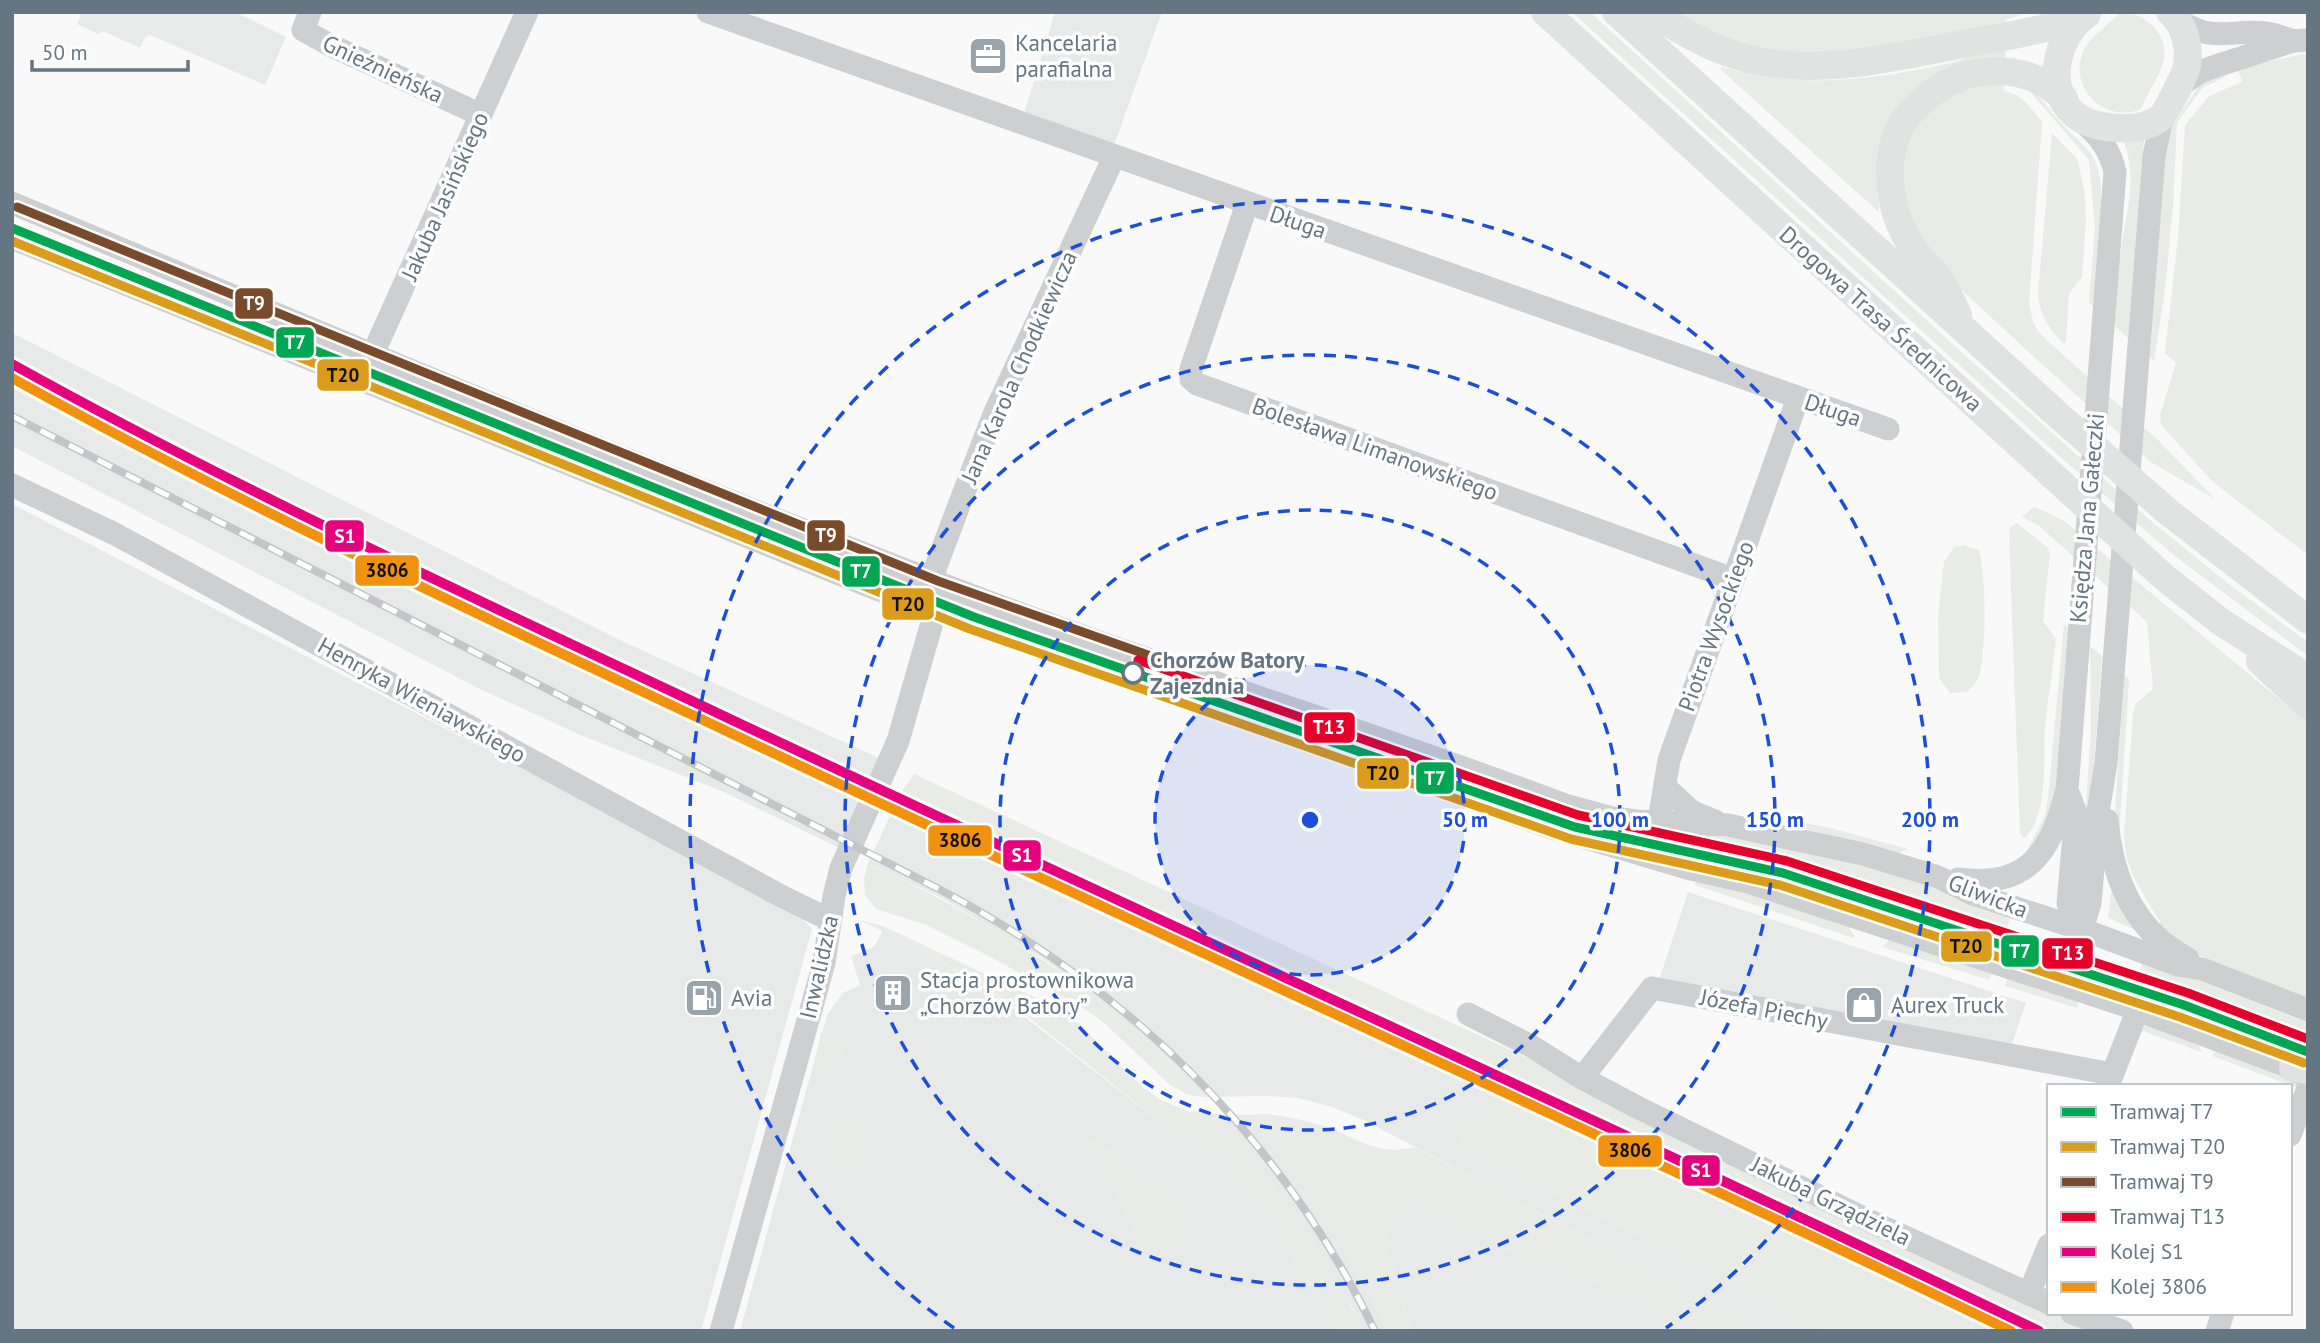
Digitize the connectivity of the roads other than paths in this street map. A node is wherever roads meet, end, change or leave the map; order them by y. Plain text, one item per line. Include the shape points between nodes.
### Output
1 (310, 12) edge
2 (527, 12) edge
3 (708, 12) edge
4 (1545, 12) edge
5 (1616, 12) edge
6 (1652, 12) edge
7 (2088, 13) edge
8 (2173, 15) edge
9 (2300, 41) edge
10 (2178, 88) junction
11 (2071, 108) junction
12 (481, 115) junction
13 (2162, 117) junction
14 (1114, 157) junction
15 (12, 203) edge
16 (1247, 204) junction
17 (12, 238) edge
18 (1967, 333) junction
19 (373, 354) junction
20 (361, 380) junction
21 (1798, 398) junction
22 (1888, 429) dead end
23 (12, 485) edge
24 (1733, 579) junction
25 (934, 581) junction
26 (934, 610) junction
27 (2308, 620) edge
28 (2221, 622) junction
29 (2308, 678) edge
30 (2308, 706) edge
31 (2106, 763) junction
32 (1666, 788) junction
33 (2067, 790) junction
34 (1658, 824) junction
35 (1728, 825) junction
36 (1660, 859) junction
37 (1938, 877) junction
38 (831, 917) junction
39 (2081, 929) junction
40 (2202, 969) junction
41 (2065, 985) junction
42 (2138, 1009) junction
43 (2308, 1010) edge
44 (1468, 1014) dead end
45 (2304, 1076) edge
46 (1582, 1078) junction
47 (2110, 1080) edge
48 (2292, 1127) edge
49 (2047, 1256) edge
50 (2039, 1299) edge
51 (2078, 1315) edge
52 (721, 1331) edge
53 (2122, 1331) edge

1 - 12 street, Gnieźnieńska via 303,30
2 - 12 street, Jakuba Jasińskiego
3 - 14 street, Długa
4 - 28 main road, Drogowa Trasa Średnicowa via 2155,569
5 - 18 main road, Drogowa Trasa Średnicowa
6 - 7 main road via 1693,37 1736,55 1817,65 1988,40 2044,29
7 - 11 main road via 2067,34 2059,52 2057,71
8 - 9 street via 2192,29 2209,34 2266,33
8 - 10 main road via 2185,38 2188,58
9 - 10 street via 2210,68
10 - 13 main road
11 - 13 main road via 2098,125 2120,128
11 - 18 main road via 2046,83 2021,73 1976,73 1934,92 1900,126 1891,160 1897,215 1903,232 1938,277
11 - 33 street, Księdza Jana Gałeczki via 2104,143 2115,172
12 - 19 street, Jakuba Jasińskiego
13 - 31 street, Księdza Jana Gałeczki via 2155,146
14 - 16 street, Długa
14 - 25 street, Jana Karola Chodkiewicza via 995,412
15 - 19 street, Gliwicka
16 - 21 street, Długa
16 - 24 street, Bolesława Limanowskiego via 1191,369 1191,379 1197,384
17 - 20 street
18 - 27 main road, Drogowa Trasa Średnicowa via 2167,510
19 - 20 street, Jakuba Jasińskiego
19 - 25 street, Gliwicka
20 - 26 street
21 - 22 street, Długa
21 - 24 street, Piotra Wysockiego
23 - 38 street, Henryka Wieniawskiego via 115,534 783,897
24 - 32 street, Piotra Wysockiego via 1669,760
25 - 26 street, Jana Karola Chodkiewicza
25 - 34 street, Gliwicka via 1565,805
26 - 36 street via 1549,827
26 - 38 street, Inwalidzka via 891,763 841,868
28 - 29 main road
28 - 30 main road
31 - 39 street, Księdza Jana Gałeczki via 2090,903
31 - 40 street via 2109,845 2122,888 2147,928
32 - 34 street, Piotra Wysockiego
32 - 35 street via 1691,811
33 - 37 street via 2053,835 2026,867 1989,881
33 - 39 street, Księdza Jana Gałeczki via 2076,813 2068,902
34 - 35 street, Gliwicka
34 - 36 street, Piotra Wysockiego
35 - 37 street, Gliwicka via 1863,854
36 - 41 street via 1748,882
37 - 39 street, Gliwicka via 1973,894
38 - 52 street, Inwalidzka via 824,962
39 - 40 street, Gliwicka via 2178,965
39 - 41 street, Księdza Jana Gałeczki
40 - 43 street, Gliwicka
41 - 42 street
42 - 45 street
42 - 47 street
44 - 46 street, Jakuba Grządziela
45 - 48 street
46 - 47 street, Józefa Piechy via 1652,988
46 - 50 street, Jakuba Grządziela via 1786,1181
49 - 50 street
51 - 53 street

